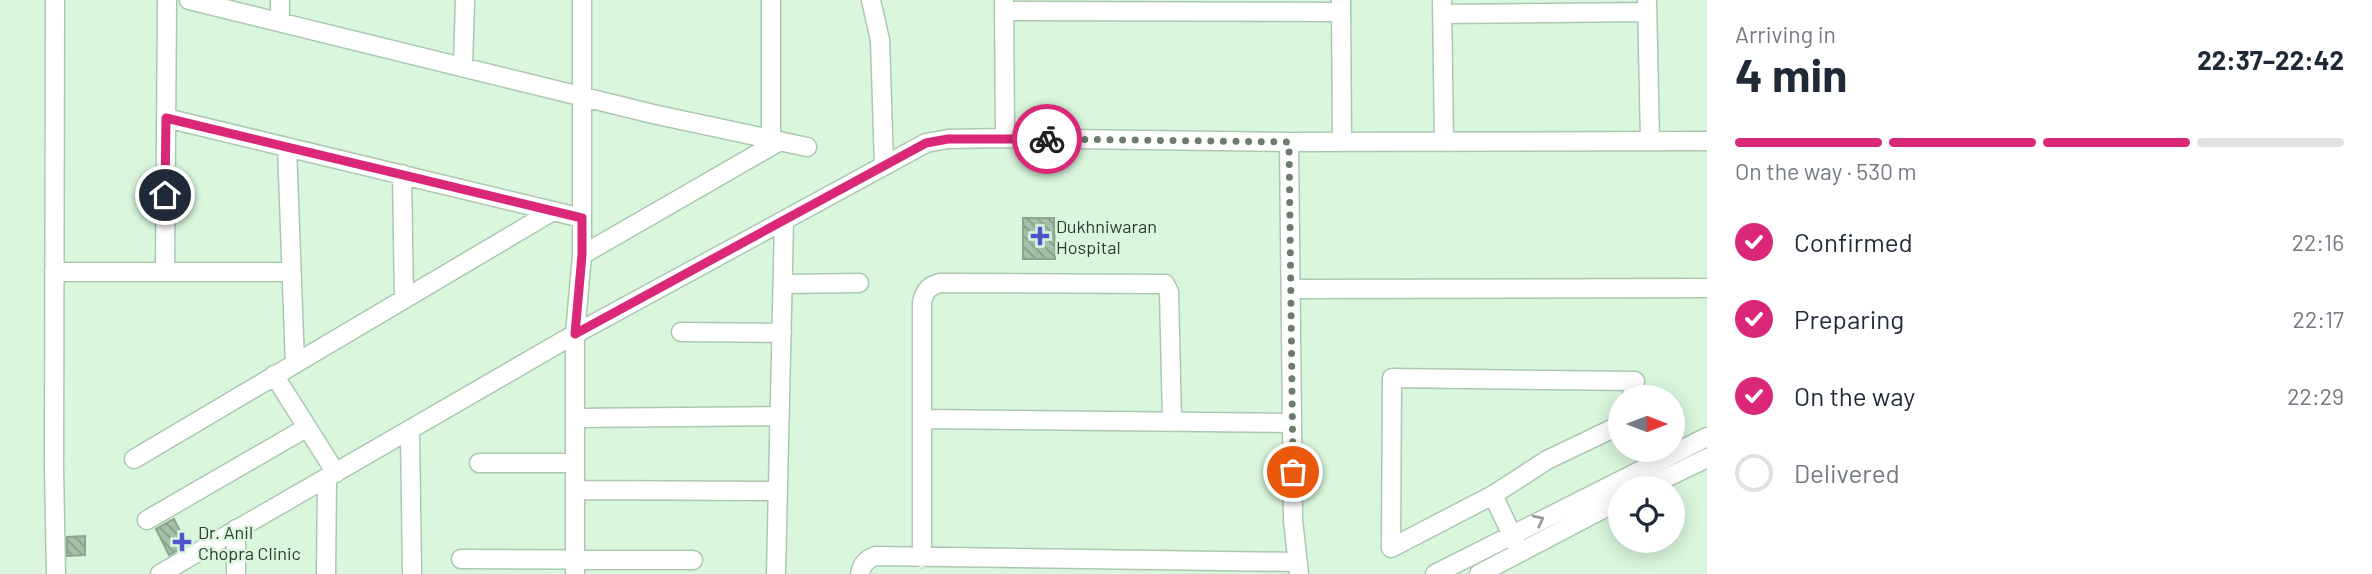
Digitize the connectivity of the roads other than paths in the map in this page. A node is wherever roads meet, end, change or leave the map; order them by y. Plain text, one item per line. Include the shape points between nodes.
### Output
1 (55, 0) edge
2 (167, 0) edge
3 (189, 0) edge
4 (280, 0) edge
5 (465, 0) edge
6 (582, 0) edge
7 (771, 0) edge
8 (871, 0) edge
9 (1004, 5) edge
10 (1125, 6) edge
11 (1242, 6) edge
12 (1341, 6) edge
13 (1647, 6) edge
14 (1442, 7) edge
15 (1540, 7) edge
16 (280, 22) junction
17 (463, 67) junction
18 (581, 96) junction
19 (166, 118) junction
20 (1005, 138) junction
21 (776, 140) junction
22 (1650, 141) junction
23 (1707, 141) edge
24 (1289, 142) junction
25 (1342, 142) junction
26 (1444, 142) junction
27 (287, 147) junction
28 (807, 147) dead end
29 (884, 166) junction
30 (402, 174) junction
31 (553, 211) junction
32 (582, 218) junction
33 (784, 221) junction
34 (582, 255) junction
35 (54, 272) junction
36 (165, 272) junction
37 (292, 272) junction
38 (859, 283) dead end
39 (783, 284) junction
40 (1707, 288) edge
41 (1291, 289) junction
42 (404, 299) junction
43 (681, 332) dead end
44 (782, 333) junction
45 (575, 334) junction
46 (295, 364) junction
47 (274, 375) junction
48 (1634, 385) edge
49 (780, 416) junction
50 (575, 418) junction
51 (923, 419) junction
52 (1172, 420) junction
53 (1292, 423) junction
54 (306, 428) junction
55 (410, 431) junction
56 (1608, 431) edge
57 (1707, 437) edge
58 (1707, 458) edge
59 (134, 459) dead end
60 (479, 463) dead end
61 (575, 463) junction
62 (1707, 472) edge
63 (332, 476) junction
64 (1670, 476) edge
65 (1685, 478) edge
66 (576, 490) junction
67 (778, 491) junction
68 (1493, 495) junction
69 (1608, 506) edge
70 (147, 520) dead end
71 (236, 529) junction
72 (1511, 534) junction
73 (1520, 552) junction
74 (922, 558) junction
75 (461, 559) dead end
76 (693, 560) dead end
77 (576, 567) edge
78 (1298, 568) edge
79 (56, 574) edge
80 (160, 574) edge
81 (236, 574) edge
82 (326, 574) edge
83 (412, 574) edge
84 (776, 574) edge
85 (860, 574) edge
86 (1435, 574) edge
87 (1479, 574) edge

1 - 35 street
2 - 19 street
3 - 16 street
4 - 16 street
5 - 17 street
6 - 18 street
7 - 21 street
8 - 29 street via 880,40
9 - 10 street
9 - 20 street
10 - 11 street
11 - 12 street
12 - 25 street
13 - 15 street
13 - 22 street
14 - 15 street
14 - 26 street
16 - 17 street
17 - 18 street
18 - 21 street
18 - 32 street
19 - 27 street
19 - 36 street
20 - 24 street
20 - 29 street via 926,143
21 - 28 street
21 - 34 street
22 - 23 street
22 - 26 street
24 - 25 street
24 - 41 street
25 - 26 street
27 - 30 street
27 - 37 street
29 - 33 street
30 - 31 street
30 - 42 street
31 - 32 street
31 - 42 street
32 - 34 street
33 - 39 street
33 - 45 street
34 - 45 street
35 - 36 street
35 - 79 street
36 - 37 street
37 - 46 street
38 - 39 street
39 - 44 street
40 - 41 street
41 - 53 street
42 - 46 street
43 - 44 street
44 - 49 street
45 - 50 street
45 - 55 street
46 - 47 street
47 - 54 street
47 - 59 street
48 - 68 street via 1392,378 1391,548
49 - 50 street
49 - 67 street
50 - 61 street
51 - 52 street
51 - 52 street via 922,302 931,285 1159,283 1169,292
51 - 74 street
52 - 53 street
53 - 78 street
54 - 63 street
54 - 70 street
55 - 63 street
55 - 83 street
56 - 68 street via 1547,460
72 -> 57 street
58 - 64 street
60 - 61 street
61 - 66 street
62 - 65 street
63 - 71 street
63 - 82 street
66 - 67 street
66 - 77 street
67 - 84 street
68 - 72 street
69 - 73 street
71 - 80 street
71 - 81 street
72 - 73 street
72 - 86 street
73 - 87 street
74 - 78 street
74 - 85 street via 875,556 862,566
75 - 77 street
76 - 77 street

